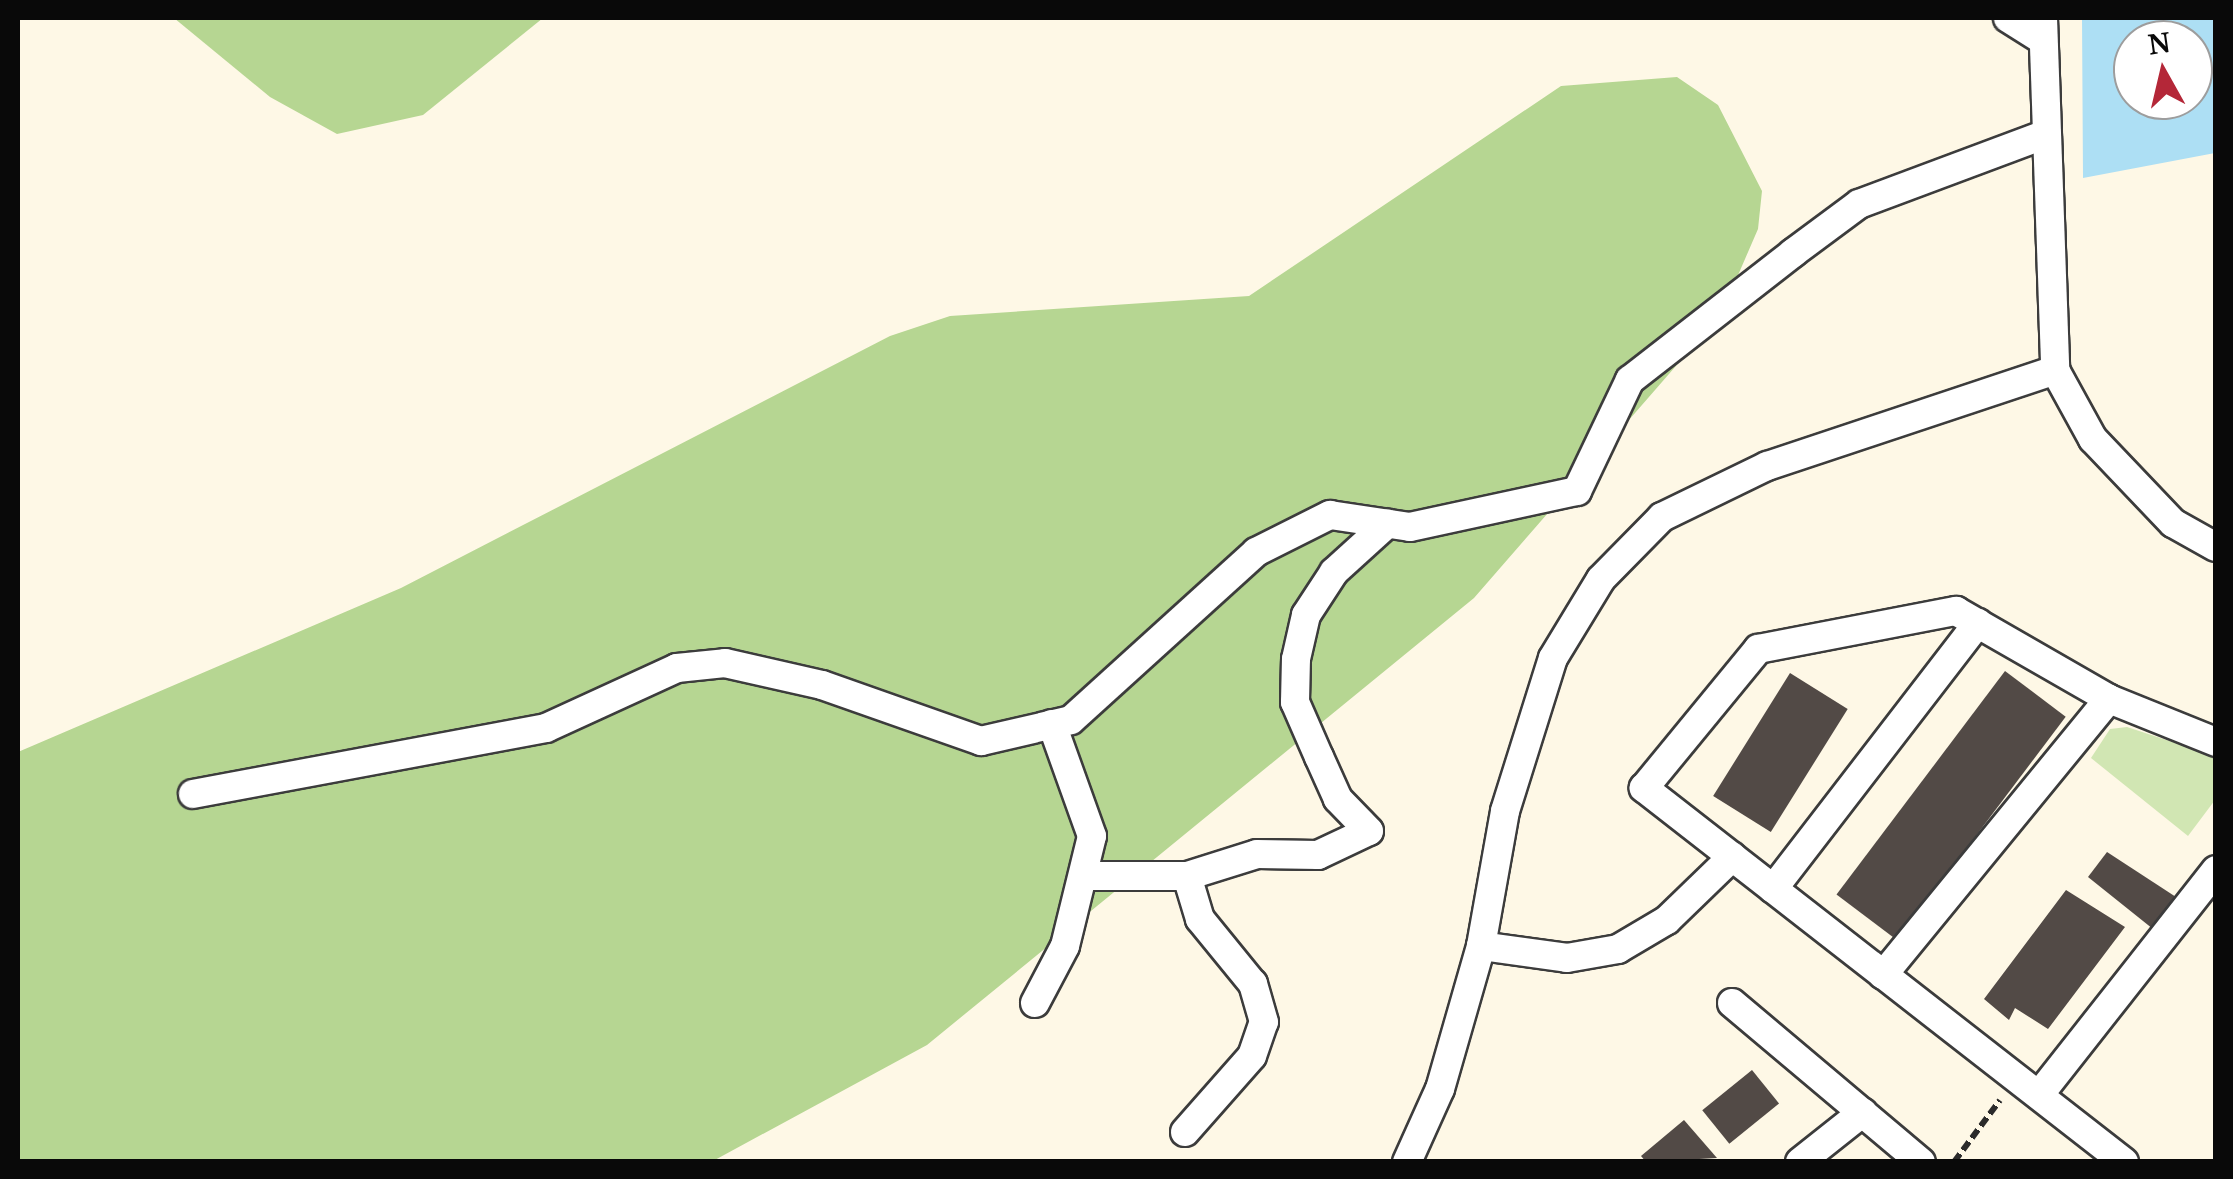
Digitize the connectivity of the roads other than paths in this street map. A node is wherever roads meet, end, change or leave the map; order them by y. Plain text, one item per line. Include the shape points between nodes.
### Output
1 (2008, 18) edge
2 (2043, 29) edge
3 (2044, 135) junction
4 (2054, 370) junction
5 (1386, 524) junction
6 (2216, 547) edge
7 (1978, 623) junction
8 (2109, 699) junction
9 (1052, 724) junction
10 (2216, 742) edge
11 (193, 794) dead end
12 (1732, 857) junction
13 (2216, 870) edge
14 (1086, 876) junction
15 (1187, 876) junction
16 (1773, 889) junction
17 (1481, 946) junction
18 (1883, 974) junction
19 (1034, 1002) dead end
20 (1732, 1003) dead end
21 (2027, 1087) junction
22 (1862, 1112) junction
23 (1185, 1132) dead end
24 (1407, 1162) edge
25 (1800, 1162) edge
26 (1921, 1162) edge
27 (2124, 1162) edge

1 - 2 street
2 - 3 street
3 - 4 street
3 - 5 street via 1860,204 1792,253 1630,380 1578,491
4 - 6 street via 2093,439 2173,523
4 - 17 street via 1767,466 1650,530 1602,579 1553,658 1505,811
5 - 9 street via 1330,516 1256,552 1168,640 1071,720
5 - 15 street via 1334,572 1306,615 1296,659 1295,702 1318,757 1338,800 1369,831 1318,855 1257,854
7 - 8 street
7 - 12 street via 1956,610 1758,649 1644,788
7 - 16 street
8 - 10 street
8 - 18 street
9 - 11 street via 981,741 822,685 725,663 677,668 546,728
9 - 14 street via 1092,836
12 - 16 street
12 - 17 street via 1667,920 1618,949 1567,958
13 - 21 street
14 - 15 street
14 - 19 street
15 - 23 street via 1200,920 1253,984 1264,1022 1252,1056
16 - 18 street
17 - 24 street via 1440,1090
18 - 21 street
20 - 22 street
21 - 27 street
22 - 25 street
22 - 26 street

